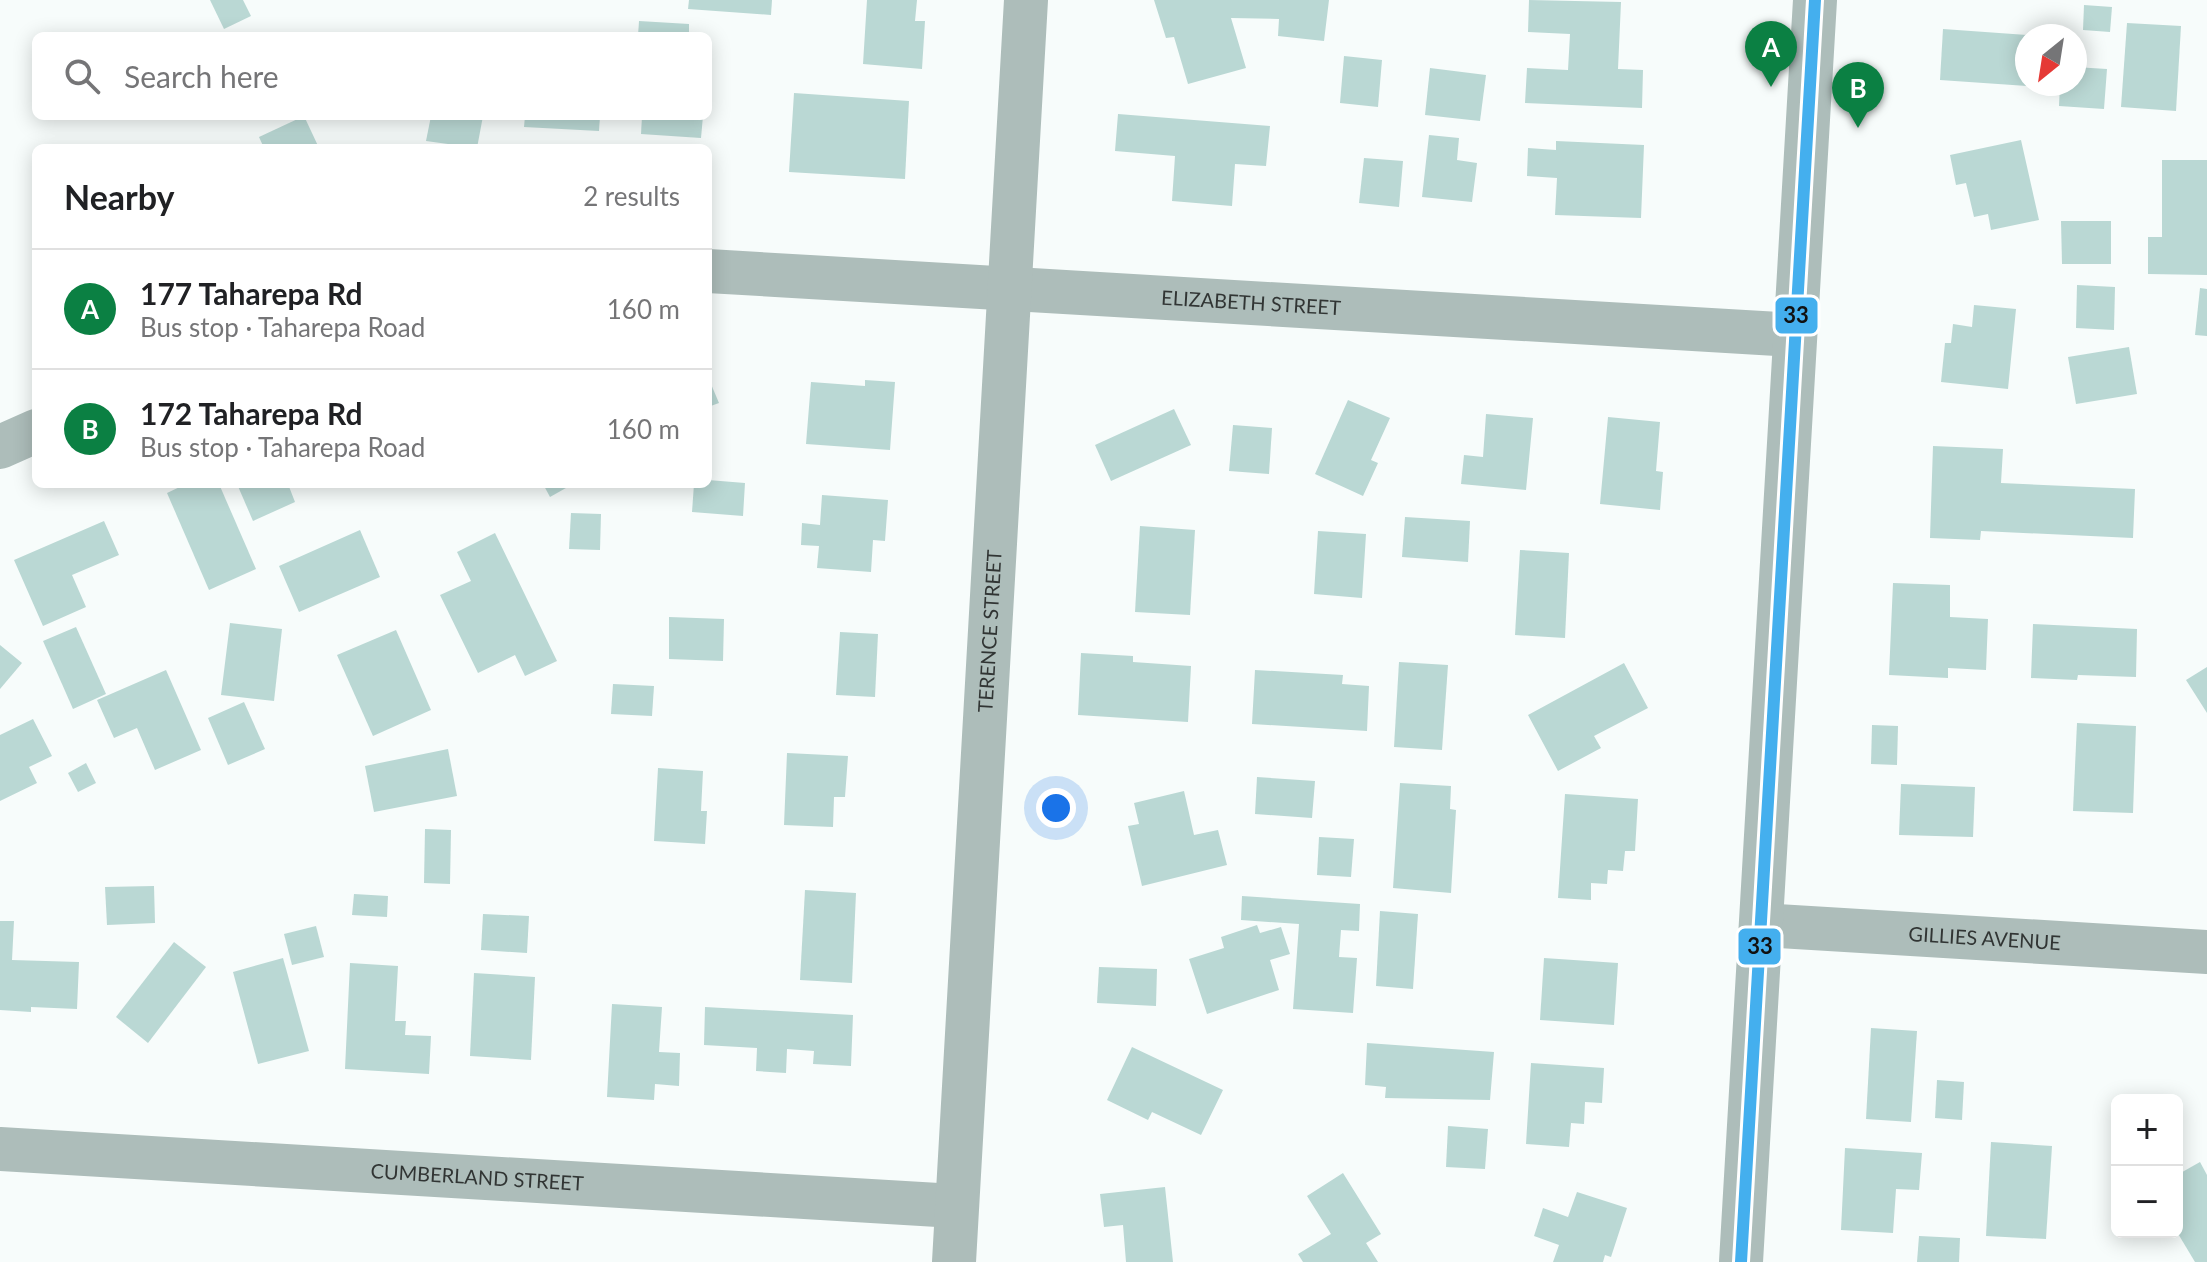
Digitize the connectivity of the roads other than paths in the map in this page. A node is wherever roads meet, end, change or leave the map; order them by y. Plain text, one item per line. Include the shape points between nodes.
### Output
1 (1026, 0) edge
2 (1815, 0) edge
3 (712, 271) edge
4 (1009, 291) junction
5 (1795, 335) junction
6 (32, 433) edge
7 (0, 447) edge
8 (1761, 925) junction
9 (2207, 952) edge
10 (0, 1149) edge
11 (955, 1206) junction
12 (954, 1262) edge
13 (1741, 1262) edge

1 - 4 street, TERENCE STREET
2 - 5 street
3 - 4 street, ELIZABETH STREET
4 - 5 street, ELIZABETH STREET
4 - 11 street, TERENCE STREET
5 - 8 street
6 - 7 street
8 - 9 street, GILLIES AVENUE
8 - 13 street
10 - 11 street, CUMBERLAND STREET
11 - 12 street, TERENCE STREET

